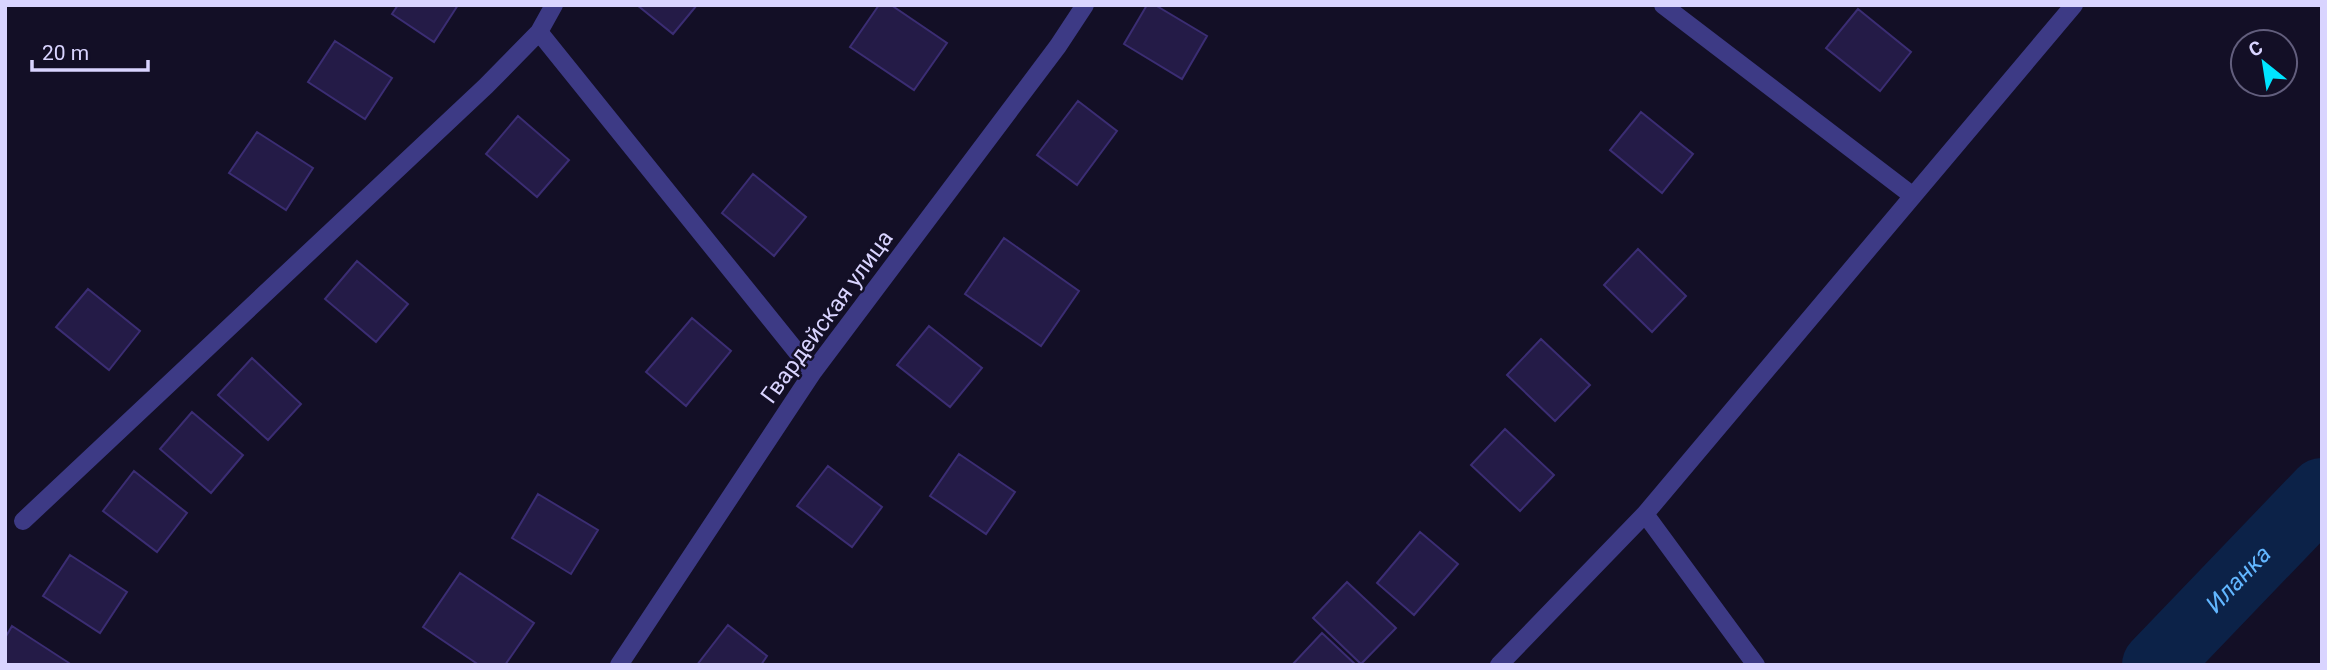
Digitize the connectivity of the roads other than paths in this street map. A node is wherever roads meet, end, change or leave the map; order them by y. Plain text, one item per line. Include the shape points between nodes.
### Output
1 (554, 5) edge
2 (1085, 5) edge
3 (1664, 5) edge
4 (2074, 5) edge
5 (539, 32) junction
6 (1913, 196) junction
7 (813, 372) junction
8 (1645, 514) junction
9 (23, 521) dead end
10 (619, 665) edge
11 (1499, 665) edge
12 (1756, 665) edge

1 - 5 street
2 - 7 street, Гвардейская улица
3 - 6 street
4 - 6 street
5 - 7 street
5 - 9 street
6 - 8 street
7 - 10 street, Гвардейская улица
8 - 11 street
8 - 12 street

